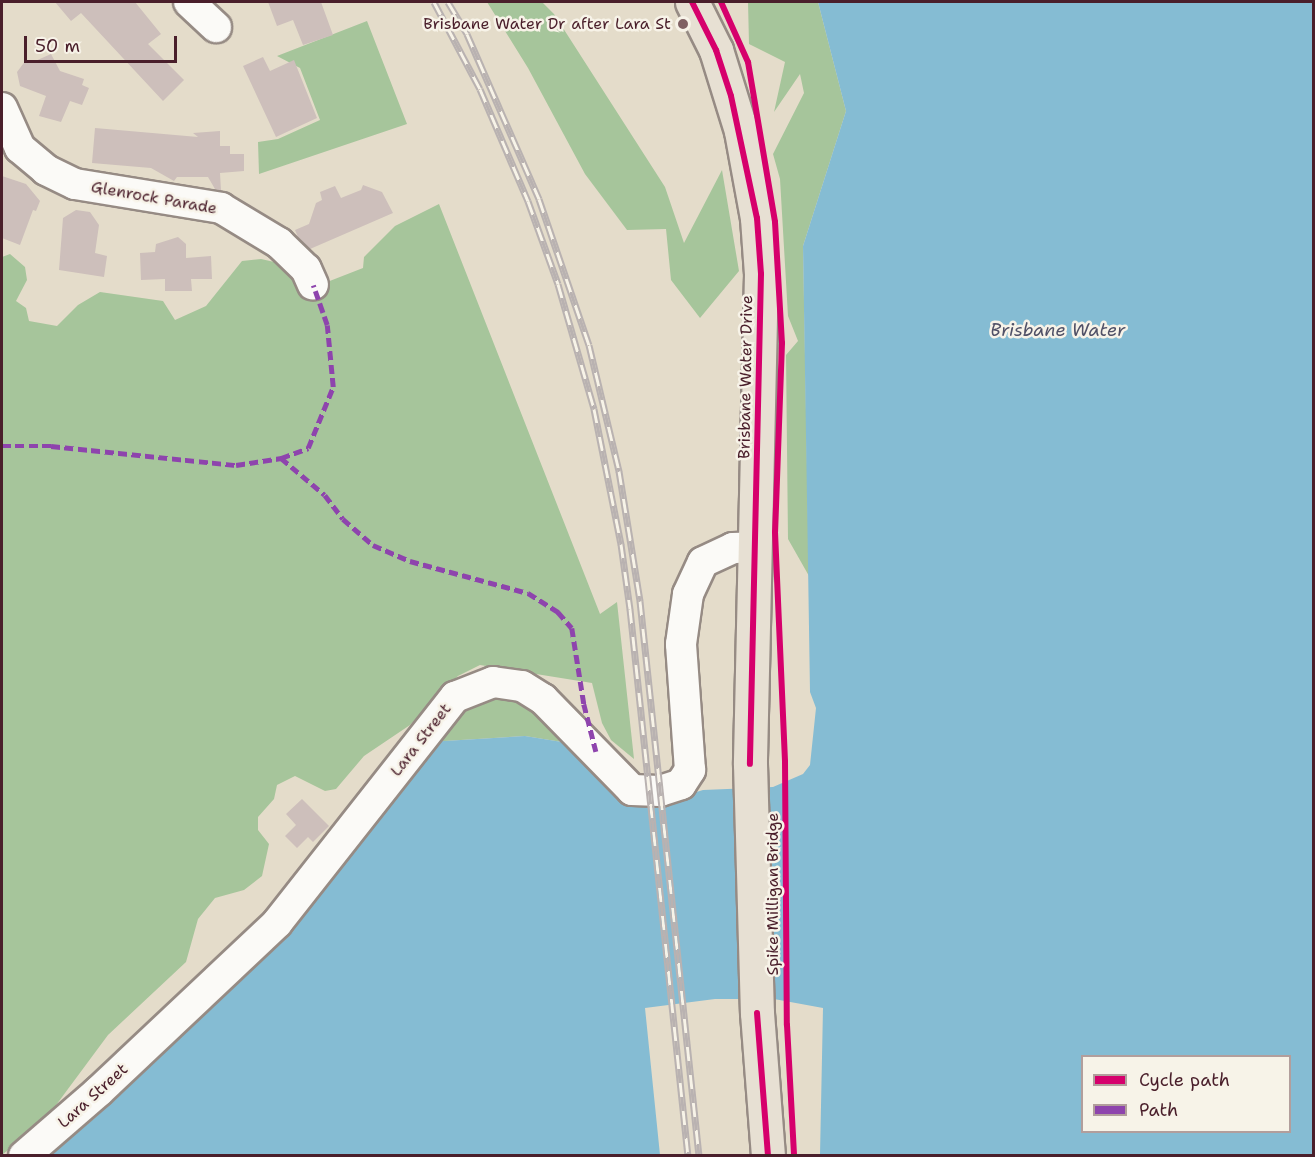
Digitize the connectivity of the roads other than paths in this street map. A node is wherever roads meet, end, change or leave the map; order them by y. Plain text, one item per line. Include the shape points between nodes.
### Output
1 (189, 2) edge
2 (692, 2) edge
3 (216, 27) dead end
4 (2, 108) edge
5 (313, 285) dead end
6 (756, 547) junction
7 (24, 1155) edge
8 (768, 1155) edge

1 - 3 street
2 - 6 main road, Brisbane Water Drive via 716,50 731,96 757,218 761,274
4 - 5 street, Glenrock Parade via 20,148 46,170 75,184 221,208 279,243 306,269
6 - 7 street, Lara Street via 733,548 703,562 688,594 681,644 690,770 681,784 660,791 632,790 543,699 522,686 493,682 455,697 413,745 382,794 277,923 99,1091
6 - 8 main road, Brisbane Water Drive via 750,764 757,1013

